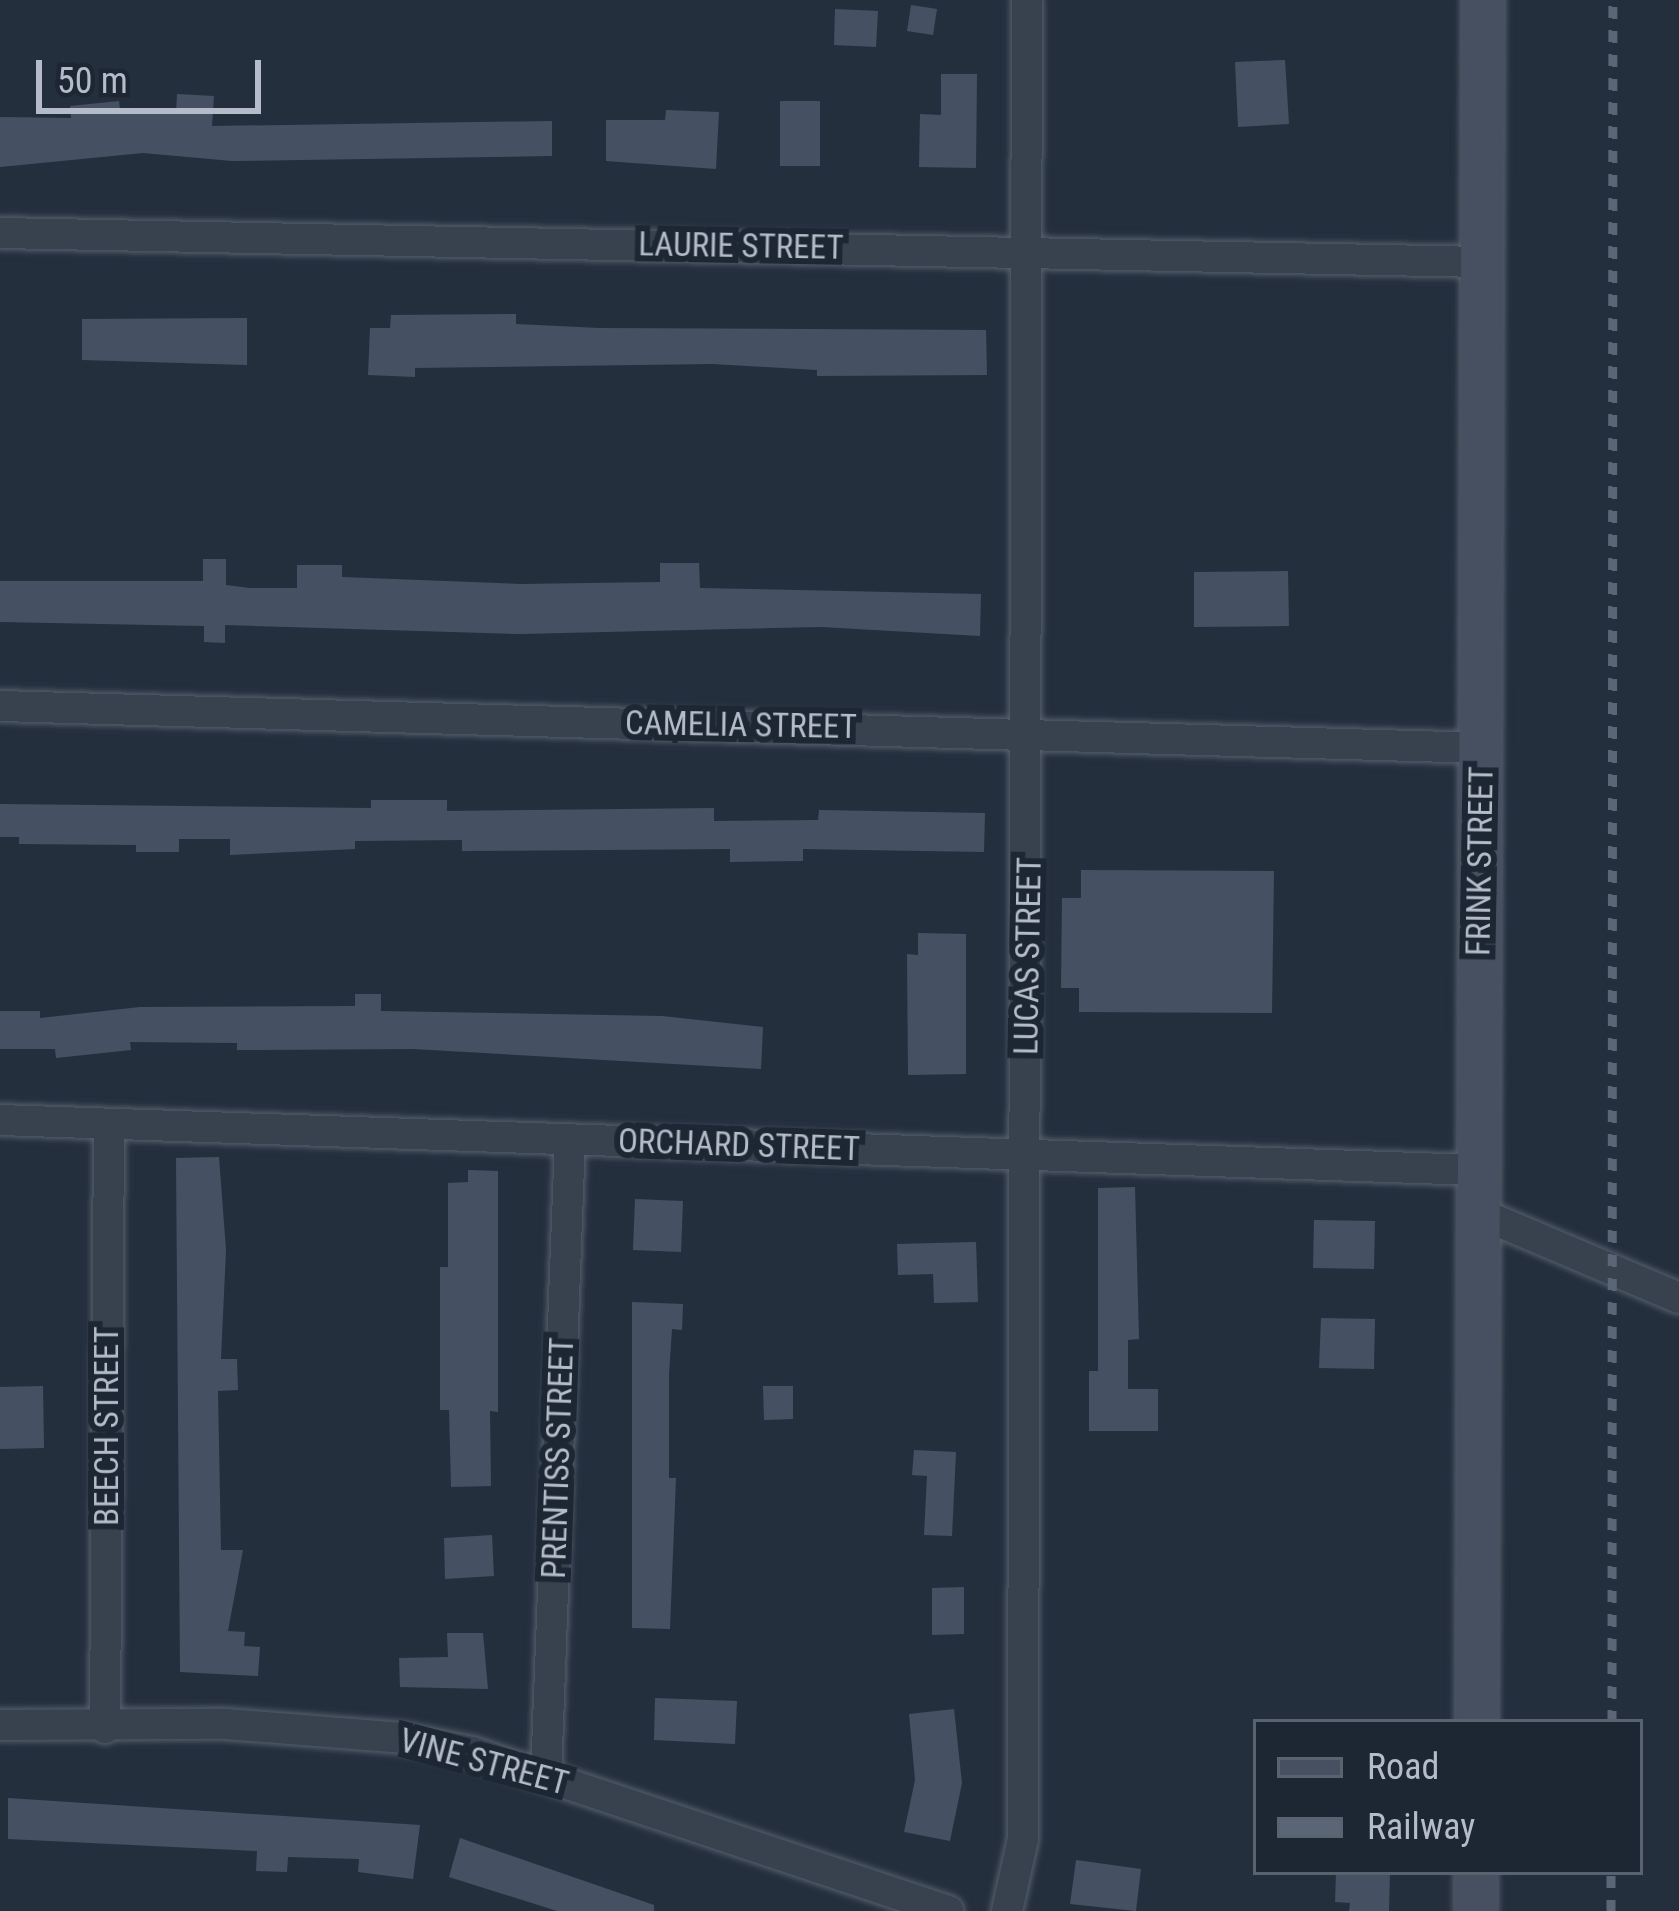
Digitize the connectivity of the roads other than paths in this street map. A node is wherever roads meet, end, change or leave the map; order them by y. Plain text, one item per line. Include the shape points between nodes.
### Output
1 (1027, 0) edge
2 (1483, 0) edge
3 (0, 232) edge
4 (1028, 251) junction
5 (1483, 262) junction
6 (0, 706) edge
7 (1030, 732) junction
8 (1482, 748) junction
9 (0, 1120) edge
10 (109, 1125) junction
11 (570, 1139) junction
12 (1027, 1154) junction
13 (1478, 1170) junction
14 (1481, 1214) junction
15 (1679, 1298) edge
16 (1477, 1719) edge
17 (0, 1725) edge
18 (105, 1728) junction
19 (547, 1776) junction
20 (1476, 1875) edge
21 (947, 1911) edge
22 (1007, 1911) edge
23 (1475, 1911) edge

1 - 4 street, LUCAS STREET
2 - 5 main road, FRINK STREET
3 - 4 street, LAURIE STREET
4 - 5 street, LAURIE STREET
4 - 7 street, LUCAS STREET
5 - 8 main road, FRINK STREET
6 - 7 street, CAMELIA STREET
7 - 8 street, CAMELIA STREET
7 - 12 street, LUCAS STREET
8 - 13 main road, FRINK STREET
9 - 10 street, ORCHARD STREET
10 - 11 street, ORCHARD STREET
10 - 18 street, BEECH STREET
11 - 12 street, ORCHARD STREET
11 - 19 street, PRENTISS STREET
12 - 13 street, ORCHARD STREET
12 - 22 street, LUCAS STREET via 1022,1839
13 - 14 main road, FRINK STREET
14 - 15 street
14 - 16 main road, FRINK STREET
17 - 18 street, VINE STREET
18 - 19 street, VINE STREET via 313,1727 472,1752
19 - 21 street, VINE STREET
20 - 23 main road

